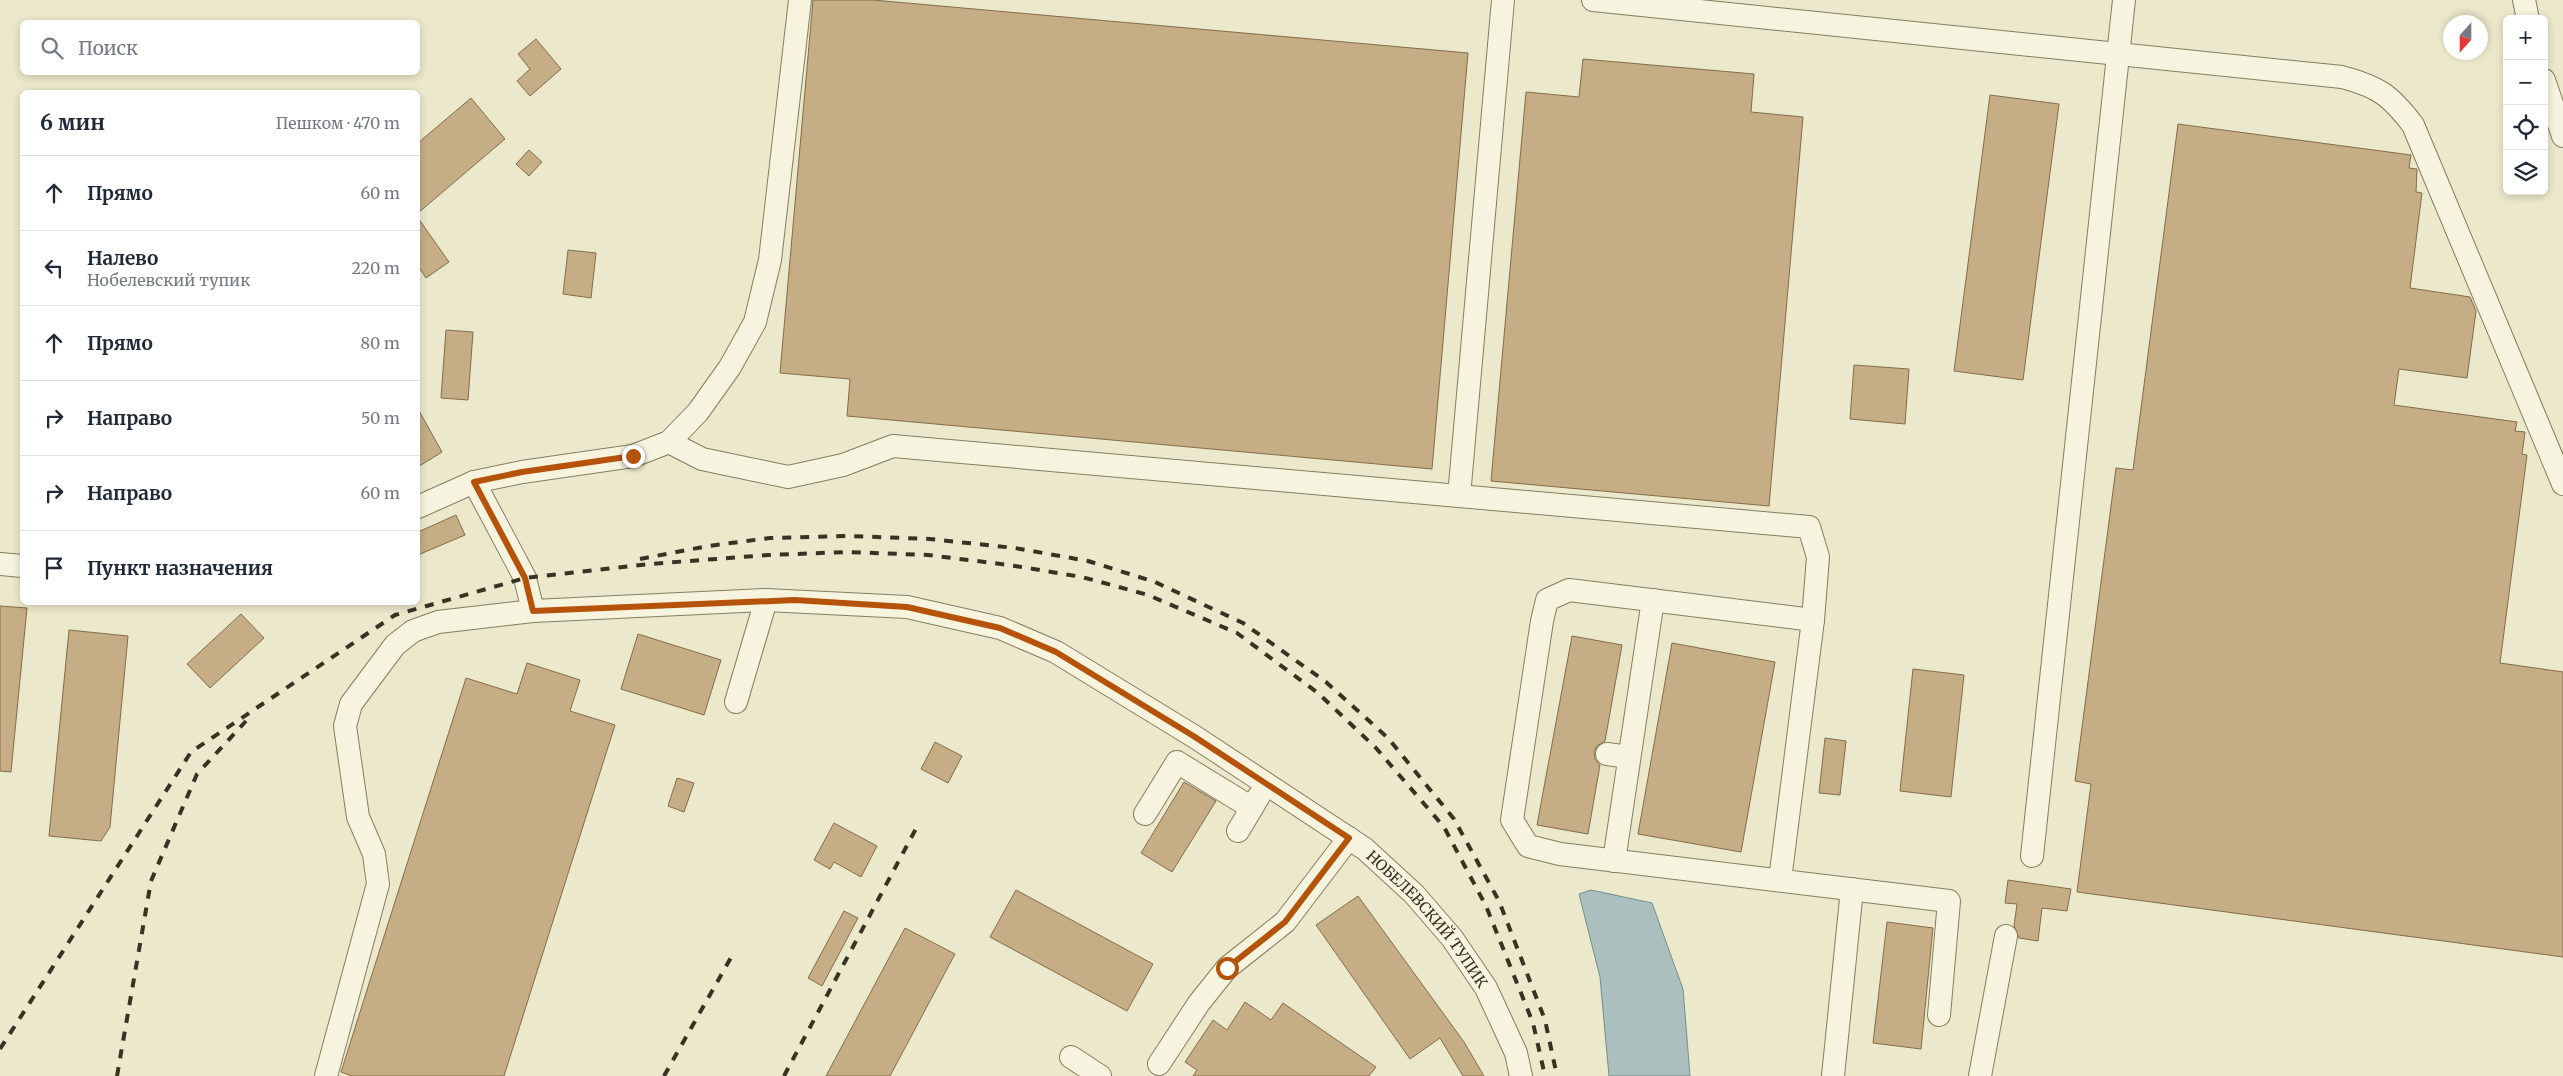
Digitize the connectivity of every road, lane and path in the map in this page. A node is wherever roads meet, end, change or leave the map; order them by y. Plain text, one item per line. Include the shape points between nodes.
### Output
1 (800, 0) edge
2 (1503, 0) edge
3 (1593, 0) edge
4 (2124, 0) edge
5 (2524, 0) edge
6 (1666, 4) edge
7 (2527, 15) edge
8 (2118, 54) junction
9 (2548, 92) edge
10 (2563, 136) edge
11 (669, 442) junction
12 (474, 482) junction
13 (2563, 484) edge
14 (1459, 496) junction
15 (420, 506) edge
16 (0, 564) edge
17 (20, 566) edge
18 (766, 600) junction
19 (1652, 600) junction
20 (533, 611) junction
21 (1813, 620) junction
22 (736, 702) dead end
23 (1607, 754) dead end
24 (1629, 757) junction
25 (1267, 784) junction
26 (1252, 808) junction
27 (1145, 814) dead end
28 (1238, 831) dead end
29 (1349, 838) junction
30 (2032, 856) dead end
31 (1614, 861) junction
32 (1780, 880) junction
33 (1852, 889) junction
34 (2006, 936) dead end
35 (1939, 1015) dead end
36 (1072, 1057) dead end
37 (1160, 1064) dead end
38 (326, 1076) edge
39 (1100, 1076) edge
40 (1521, 1076) edge
41 (1833, 1076) edge
42 (1980, 1076) edge

1 - 11 street via 770,260 755,322 730,368 698,412
2 - 14 street
3 - 6 street
4 - 8 street
5 - 7 street
6 - 8 street
8 - 13 street via 2342,77 2371,85 2396,103 2413,125
8 - 30 street
9 - 10 street
11 - 12 street via 633,456
11 - 14 street via 702,459 788,477 843,465 893,446
12 - 15 street
12 - 20 street via 525,578
14 - 21 street via 1809,528 1818,557
16 - 17 street
18 - 20 street, НОБЕЛЕВСКИЙ ТУПИК
18 - 22 street
18 - 25 street, НОБЕЛЕВСКИЙ ТУПИК via 907,607 1000,628 1056,652
19 - 21 street
19 - 24 street
19 - 31 street via 1569,590 1548,600 1512,820 1528,846
20 - 38 street, НОБЕЛЕВСКИЙ ТУПИК via 438,622 413,630 395,645 351,704 345,726 358,817 374,854 378,884
21 - 32 street
23 - 24 street
24 - 31 street
25 - 26 street
25 - 29 street, НОБЕЛЕВСКИЙ ТУПИК
26 - 27 street via 1177,762
26 - 28 street
29 - 37 street via 1285,922 1227,968
29 - 40 street, НОБЕЛЕВСКИЙ ТУПИК via 1365,848 1414,894 1452,938 1486,988 1516,1053
31 - 32 street
32 - 33 street
33 - 35 street via 1949,901
33 - 41 street
34 - 42 street
36 - 39 street

